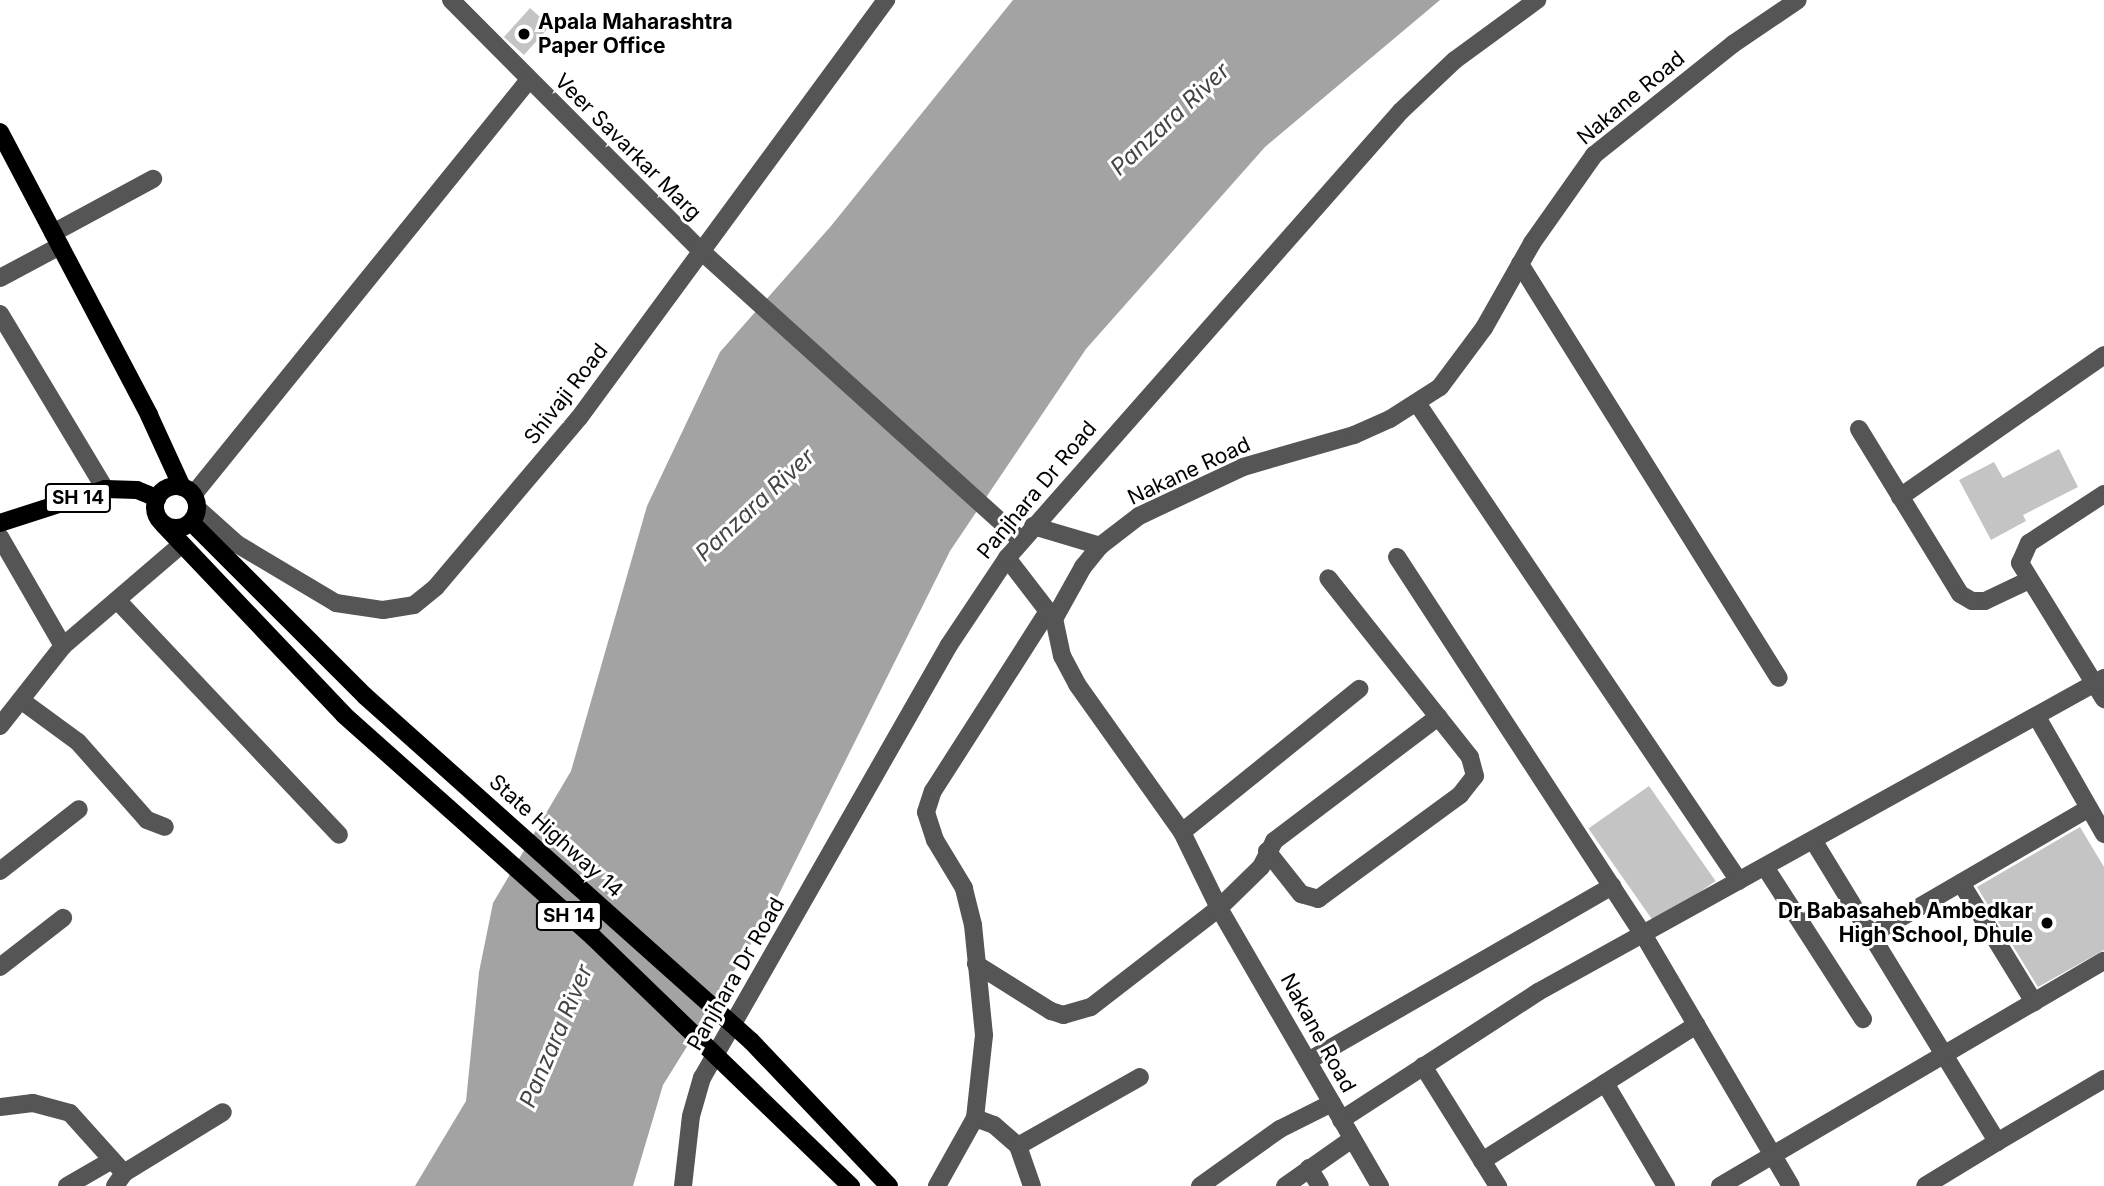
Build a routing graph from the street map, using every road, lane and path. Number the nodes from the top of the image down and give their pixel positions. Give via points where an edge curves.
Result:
1 (452, 0) edge
2 (886, 0) edge
3 (1537, 0) edge
4 (1798, 0) edge
5 (528, 81) junction
6 (0, 132) edge
7 (153, 179) dead end
8 (57, 239) junction
9 (700, 250) junction
10 (1520, 264) junction
11 (0, 278) edge
12 (0, 314) edge
13 (2104, 355) edge
14 (1417, 403) junction
15 (1859, 429) dead end
16 (105, 489) junction
17 (2104, 494) edge
18 (1900, 497) junction
19 (157, 498) junction
20 (191, 503) junction
21 (0, 523) edge
22 (163, 524) junction
23 (1033, 526) junction
24 (0, 537) edge
25 (1021, 540) junction
26 (181, 545) junction
27 (1100, 546) junction
28 (1397, 557) dead end
29 (1007, 558) junction
30 (1328, 578) dead end
31 (2027, 581) junction
32 (117, 600) junction
33 (1051, 615) junction
34 (63, 646) junction
35 (1779, 678) dead end
36 (2101, 687) edge
37 (1359, 689) dead end
38 (22, 701) junction
39 (1438, 717) junction
40 (2037, 717) junction
41 (0, 726) edge
42 (2089, 808) junction
43 (79, 809) dead end
44 (165, 827) dead end
45 (1182, 832) junction
46 (2104, 834) edge
47 (339, 835) dead end
48 (1814, 840) junction
49 (1267, 851) junction
50 (1765, 867) junction
51 (0, 871) edge
52 (1739, 881) junction
53 (1961, 883) junction
54 (1612, 886) junction
55 (1219, 908) junction
56 (63, 918) dead end
57 (1643, 934) junction
58 (1871, 935) junction
59 (2104, 961) edge
60 (976, 964) junction
61 (0, 967) edge
62 (2035, 1002) junction
63 (1863, 1019) dead end
64 (1696, 1025) junction
65 (1944, 1055) junction
66 (1308, 1061) junction
67 (1423, 1066) junction
68 (1140, 1077) dead end
69 (2104, 1079) edge
70 (1605, 1083) junction
71 (1332, 1103) junction
72 (0, 1107) edge
73 (223, 1112) dead end
74 (975, 1118) junction
75 (1341, 1120) junction
76 (1352, 1139) junction
77 (1997, 1142) junction
78 (1018, 1146) junction
79 (1773, 1155) junction
80 (112, 1160) junction
81 (1482, 1161) junction
82 (1309, 1168) junction
83 (120, 1180) edge
84 (67, 1186) edge
85 (683, 1186) edge
86 (851, 1186) edge
87 (888, 1186) edge
88 (937, 1186) edge
89 (1032, 1186) edge
90 (1200, 1186) edge
91 (1284, 1186) edge
92 (1320, 1186) edge
93 (1380, 1186) edge
94 (1498, 1186) edge
95 (1666, 1186) edge
96 (1720, 1186) edge
97 (1791, 1186) edge
98 (1925, 1186) edge

1 - 5 street, Veer Savarkar Marg
2 - 9 street, Shivaji Road
3 - 23 street, Panjhara Dr Road via 1455,60 1401,111
4 - 10 street, Nakane Road via 1733,44 1594,155
5 - 9 street, Veer Savarkar Marg
5 - 20 street
6 - 8 main road
7 - 8 street
8 - 11 street
8 - 20 main road
9 - 20 street, Shivaji Road via 579,418 436,587 414,605 383,610 336,603 279,573
9 - 25 street, Veer Savarkar Marg
10 - 14 street, Nakane Road via 1464,358 1440,387
10 - 35 street
12 - 16 street
13 - 18 street
14 - 27 street, Nakane Road via 1354,435 1243,467 1139,516
14 - 52 street
15 - 18 street
16 - 19 main road, SH 14 via 137,490
16 - 21 main road, SH 14
17 - 31 street via 2029,544 2020,563
18 - 31 street via 1960,594 1972,601 1985,601
19 - 20 main road via 167,488
19 - 22 main road via 156,513
20 - 22 main road via 177,529
20 - 87 main road, State Highway 14 / SH 14 via 365,695 751,1041
22 - 26 main road, SH 14
23 - 25 street, Panjhara Dr Road
23 - 27 street
24 - 34 street
25 - 29 street, Panjhara Dr Road
26 - 32 street
26 - 86 main road, SH 14 via 344,715 593,937
27 - 33 street, Nakane Road
28 - 54 street
29 - 33 street
29 - 85 street, Panjhara Dr Road via 949,645 702,1078 691,1116
30 - 39 street
31 - 36 street
32 - 34 street
32 - 47 street
33 - 45 street, Nakane Road via 1062,656 1099,722
33 - 60 street via 933,791 926,812 935,840 964,888
34 - 38 street
36 - 40 street
37 - 45 street
38 - 41 street
38 - 44 street via 78,743 146,820
39 - 49 street via 1274,841
39 - 49 street via 1475,768 1475,776 1460,796 1318,899 1301,894
40 - 42 street
40 - 48 street
42 - 46 street
42 - 53 street
43 - 51 street
45 - 55 street, Nakane Road
48 - 50 street
48 - 58 street
49 - 55 street via 1261,867
50 - 52 street
50 - 63 street
52 - 57 street
53 - 58 street
53 - 62 street
54 - 57 street
54 - 66 street
55 - 60 street via 1134,977 1077,1014 1051,1011
55 - 66 street, Nakane Road
56 - 61 street
57 - 64 street
57 - 67 street via 1538,992
58 - 65 street
59 - 62 street
60 - 74 street via 984,1035
62 - 65 street
64 - 70 street
64 - 79 street
65 - 77 street
65 - 79 street
66 - 71 street, Nakane Road
67 - 75 street
67 - 81 street
68 - 78 street
69 - 77 street
70 - 81 street
70 - 95 street
71 - 75 street, Nakane Road
71 - 90 street via 1279,1129
72 - 80 street via 33,1103 70,1113
73 - 83 street
74 - 78 street via 994,1125
74 - 88 street
75 - 76 street, Nakane Road
76 - 82 street
76 - 93 street, Nakane Road
77 - 98 street
78 - 89 street
79 - 96 street
79 - 97 street
80 - 83 street
80 - 84 street
81 - 94 street
82 - 91 street
82 - 92 street

